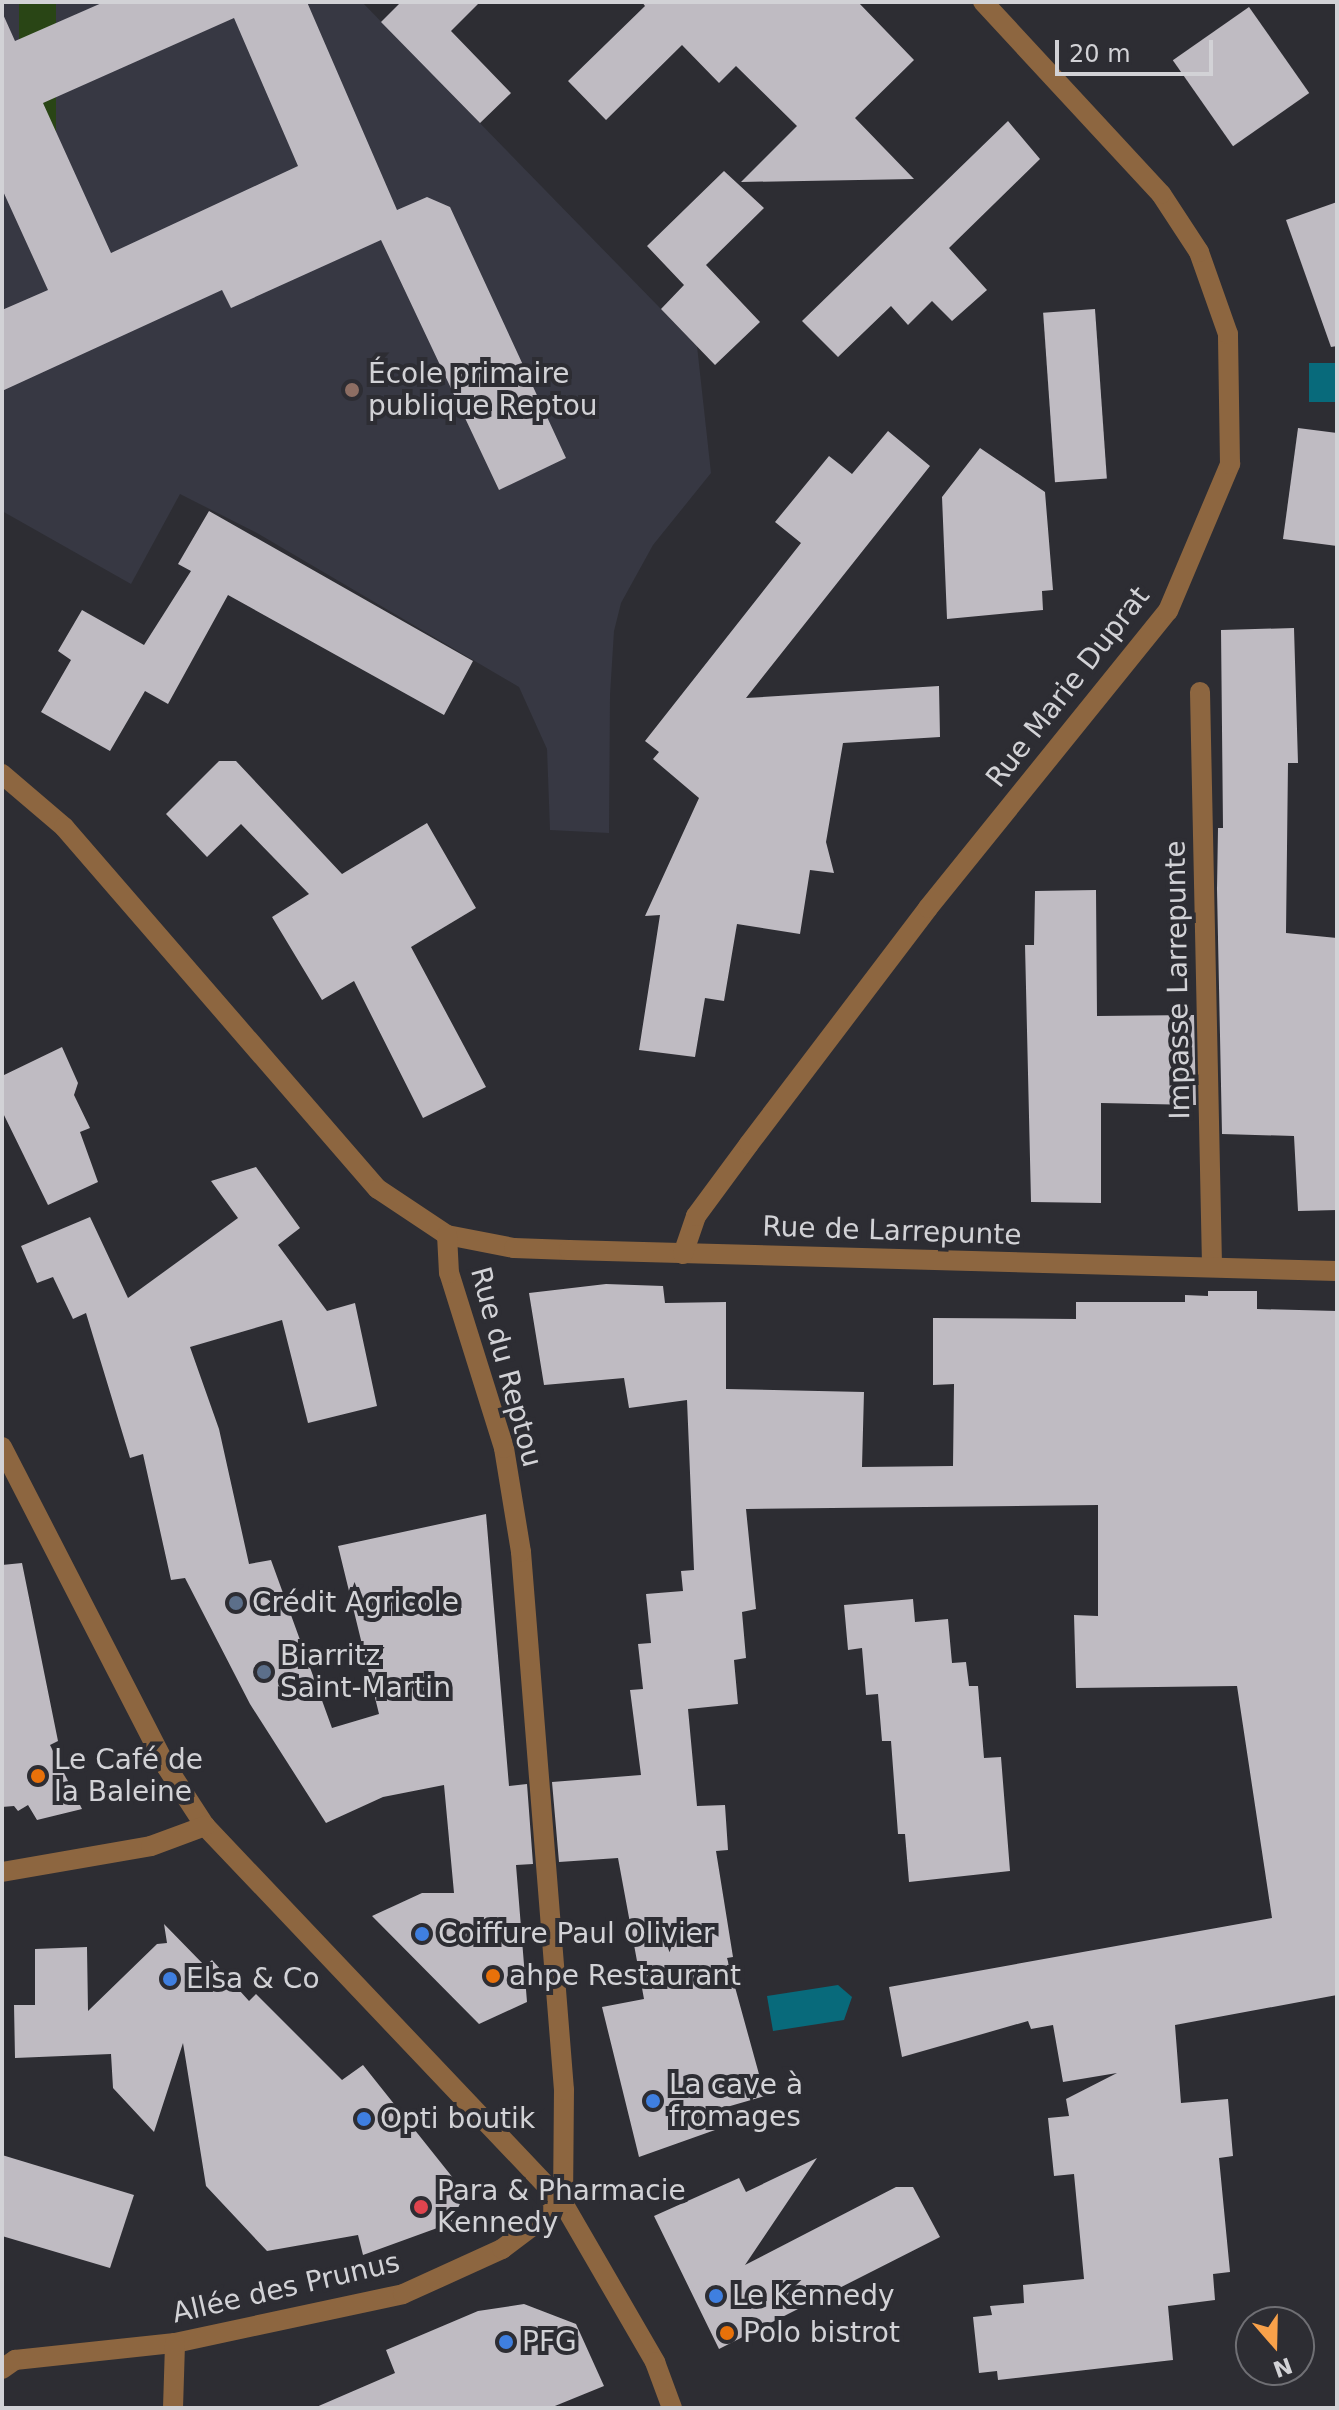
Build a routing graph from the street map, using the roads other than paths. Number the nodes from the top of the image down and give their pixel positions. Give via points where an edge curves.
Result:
1 (983, 2) edge
2 (1200, 692) dead end
3 (2, 774) edge
4 (447, 1235) junction
5 (683, 1254) junction
6 (1212, 1267) junction
7 (1337, 1271) edge
8 (2, 1447) edge
9 (205, 1826) junction
10 (2, 1872) edge
11 (563, 2203) junction
12 (175, 2343) junction
13 (6, 2358) edge
14 (173, 2408) edge
15 (672, 2408) edge

1 - 5 street, Rue Marie Duprat via 1161,194 1199,252 1228,334 1230,464 1168,611 928,908 768,1119 696,1216
2 - 6 street, Impasse Larrepunte
3 - 4 street, Rue du Reptou via 74,838 378,1189
4 - 5 street, Rue de Larrepunte via 514,1248
4 - 11 street, Rue du Reptou via 449,1273 504,1448 521,1552 564,2090
5 - 6 street, Rue de Larrepunte
6 - 7 street, Rue de Larrepunte
8 - 9 street via 166,1766
9 - 10 street via 151,1846
9 - 11 street
11 - 12 street, Allée des Prunus via 502,2249 403,2294
11 - 15 street via 655,2362
12 - 13 street, Allée des Prunus
12 - 14 street

